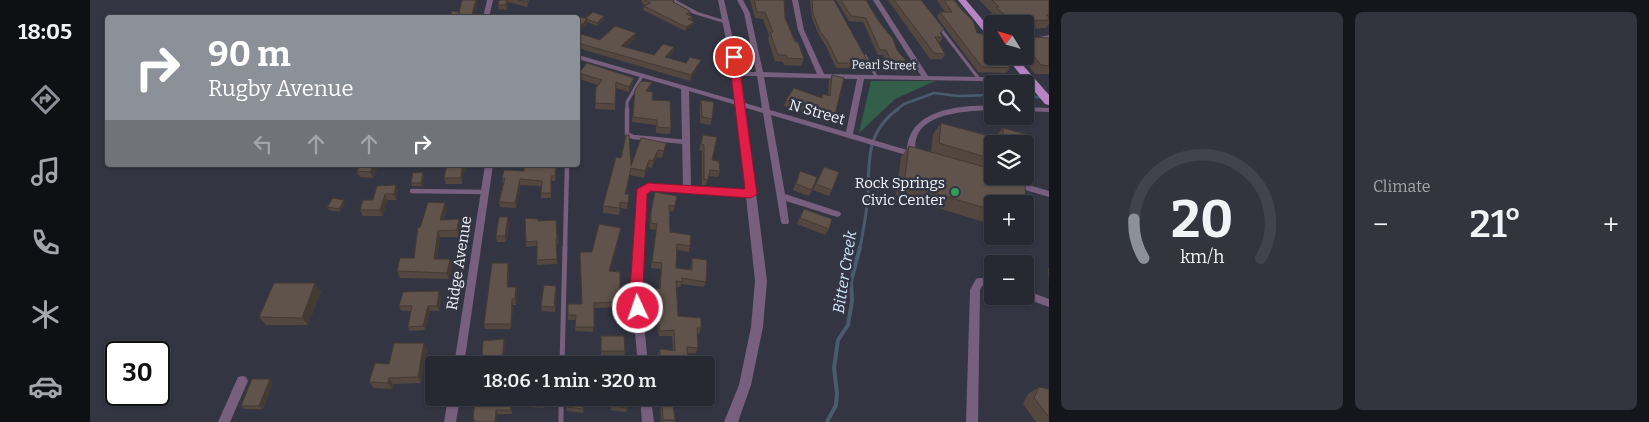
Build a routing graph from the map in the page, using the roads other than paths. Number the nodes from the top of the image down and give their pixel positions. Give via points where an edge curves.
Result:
1 (490, 0) edge
2 (672, 0) edge
3 (721, 0) edge
4 (740, 0) edge
5 (795, 0) edge
6 (876, 0) edge
7 (962, 0) edge
8 (487, 15) edge
9 (727, 22) junction
10 (937, 24) edge
11 (984, 26) edge
12 (1049, 37) edge
13 (1034, 40) edge
14 (862, 51) edge
15 (580, 58) edge
16 (1018, 65) edge
17 (737, 74) junction
18 (760, 74) junction
19 (821, 75) junction
20 (1026, 75) edge
21 (642, 76) junction
22 (861, 76) junction
23 (876, 76) junction
24 (926, 77) junction
25 (979, 78) junction
26 (984, 78) edge
27 (1034, 84) edge
28 (684, 89) junction
29 (1049, 102) edge
30 (740, 104) junction
31 (984, 108) edge
32 (1034, 110) edge
33 (1049, 110) edge
34 (765, 111) junction
35 (853, 137) junction
36 (686, 142) junction
37 (911, 154) junction
38 (929, 159) edge
39 (489, 167) edge
40 (567, 167) edge
41 (1019, 185) edge
42 (687, 189) junction
43 (412, 191) dead end
44 (485, 192) junction
45 (751, 194) junction
46 (1049, 194) edge
47 (780, 196) junction
48 (837, 214) dead end
49 (785, 222) dead end
50 (984, 282) edge
51 (1034, 297) edge
52 (1049, 302) edge
53 (460, 356) edge
54 (562, 356) edge
55 (642, 356) edge
56 (242, 381) dead end
57 (453, 406) edge
58 (561, 406) edge
59 (647, 406) edge
60 (224, 422) edge
61 (450, 422) edge
62 (561, 422) edge
63 (648, 422) edge
64 (731, 422) edge
65 (972, 422) edge

1 - 8 street
2 - 9 street via 702,15
3 - 9 street
4 - 18 street via 747,13
5 - 19 street via 801,30
6 - 24 street
7 - 11 main road
9 - 17 street
10 - 25 lane
12 - 13 street
14 - 23 lane
15 - 21 street, N Street
16 - 20 main road
17 - 18 street, Pearl Street
17 - 30 street
18 - 19 street, Pearl Street
18 - 34 street
19 - 22 street, Pearl Street
21 - 28 street, N Street
21 - 36 lane via 627,102 627,134
22 - 23 street, Pearl Street
22 - 35 street
23 - 24 street, Pearl Street
24 - 25 street, Pearl Street
25 - 26 street, Pearl Street
27 - 29 main road
28 - 30 street, N Street
28 - 36 street
30 - 34 street, N Street
30 - 45 street
31 - 37 street via 940,114 920,125 912,136
32 - 33 street
34 - 35 street, N Street
34 - 47 street
35 - 37 street, N Street
36 - 42 street
37 - 38 street, N Street
39 - 44 street, Ridge Avenue
40 - 54 lane
41 - 46 street
42 - 45 street
42 - 55 street via 648,187 641,192 636,290
43 - 44 lane
44 - 53 street, Ridge Avenue
45 - 64 street via 761,281 758,327 745,385
47 - 48 street
47 - 49 street
50 - 65 street via 979,282 975,290
51 - 52 street
56 - 60 street
57 - 61 street
58 - 62 lane
59 - 63 street

